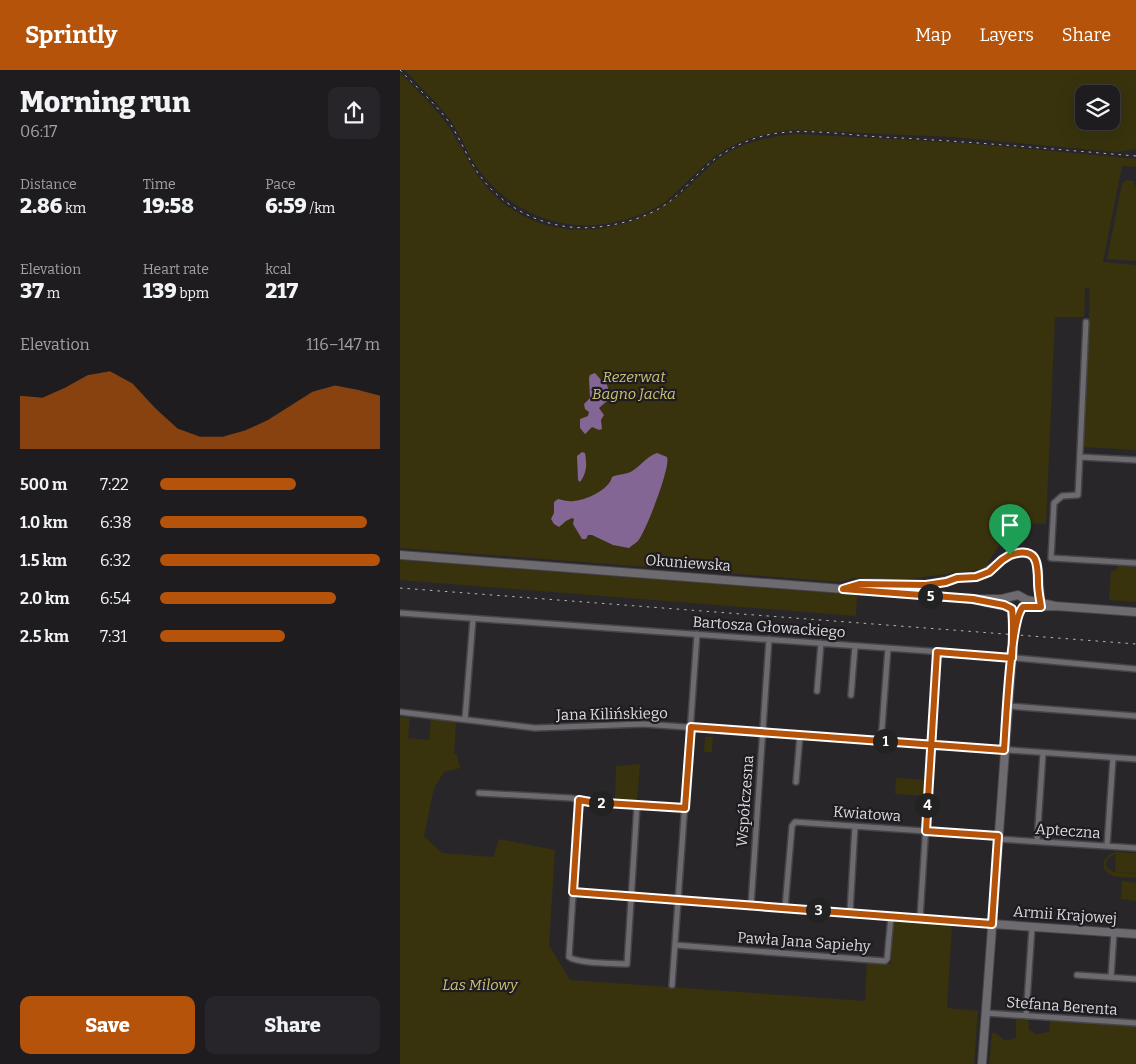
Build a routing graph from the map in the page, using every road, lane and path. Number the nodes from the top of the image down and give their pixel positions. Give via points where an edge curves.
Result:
1 (1086, 322) dead end
2 (1081, 457) junction
3 (1136, 460) edge
4 (400, 555) edge
5 (1136, 563) edge
6 (843, 589) junction
7 (1010, 598) junction
8 (973, 599) junction
9 (1040, 604) junction
10 (1017, 606) junction
11 (1136, 612) edge
12 (400, 613) edge
13 (473, 619) junction
14 (697, 634) junction
15 (769, 639) junction
16 (821, 643) junction
17 (854, 646) junction
18 (888, 648) junction
19 (937, 652) junction
20 (1012, 658) junction
21 (1136, 669) edge
22 (817, 690) dead end
23 (851, 695) dead end
24 (1008, 706) junction
25 (400, 712) edge
26 (1136, 716) edge
27 (465, 719) junction
28 (691, 727) junction
29 (763, 732) junction
30 (800, 735) junction
31 (881, 741) junction
32 (931, 744) junction
33 (1004, 750) junction
34 (1043, 752) junction
35 (1114, 758) junction
36 (1136, 759) edge
37 (796, 782) dead end
38 (479, 793) dead end
39 (579, 800) junction
40 (637, 804) junction
41 (685, 808) junction
42 (855, 826) junction
43 (926, 831) junction
44 (998, 837) junction
45 (1037, 841) junction
46 (1107, 846) junction
47 (1136, 848) edge
48 (573, 892) junction
49 (631, 896) junction
50 (678, 900) junction
51 (751, 905) junction
52 (785, 908) junction
53 (850, 912) junction
54 (890, 916) junction
55 (920, 918) junction
56 (992, 924) junction
57 (1032, 927) junction
58 (1114, 932) junction
59 (1136, 934) edge
60 (675, 944) junction
61 (1078, 975) dead end
62 (1111, 977) junction
63 (1136, 979) edge
64 (672, 985) dead end
65 (986, 1013) junction
66 (1026, 1016) junction
67 (1136, 1023) edge
68 (982, 1064) edge

1 - 2 street
2 - 3 street
2 - 5 street via 1078,495 1062,496 1054,504 1051,558
4 - 6 main road, Okuniewska
6 - 8 main road, Okuniewska
6 - 9 main road via 860,584 926,585 976,577 991,570 1007,556 1022,553 1032,555 1038,564
7 - 8 main road, Okuniewska
7 - 10 main road via 1008,601
7 - 10 main road, Okuniewska via 1016,594
8 - 10 main road, Okuniewska
9 - 10 main road, Okuniewska
9 - 11 main road, Okuniewska
10 - 20 main road
12 - 13 street, Bartosza Głowackiego
13 - 14 street, Bartosza Głowackiego
13 - 27 street
14 - 15 street, Bartosza Głowackiego
14 - 28 street
15 - 16 street, Bartosza Głowackiego
15 - 29 street, Współczesna
16 - 17 street, Bartosza Głowackiego
16 - 22 street
17 - 18 street, Bartosza Głowackiego
17 - 23 street
18 - 19 street, Bartosza Głowackiego
18 - 31 street
19 - 20 street, Bartosza Głowackiego
19 - 32 street
20 - 21 street, Bartosza Głowackiego
20 - 24 main road
24 - 26 street
24 - 33 main road
25 - 27 street, Jana Kilińskiego
27 - 28 street, Jana Kilińskiego via 535,728 642,724
28 - 29 street, Jana Kilińskiego
28 - 41 street
29 - 30 street, Jana Kilińskiego
29 - 51 street, Współczesna
30 - 31 street, Jana Kilińskiego
30 - 37 street
31 - 32 street, Jana Kilińskiego
32 - 33 street, Jana Kilińskiego
32 - 43 street
33 - 34 street, Jana Kilińskiego
33 - 44 main road
34 - 35 street, Jana Kilińskiego
34 - 45 street
35 - 36 street, Jana Kilińskiego
35 - 46 street
38 - 39 street
39 - 40 street
39 - 48 street
40 - 41 street
40 - 49 street
41 - 50 street
42 - 43 street, Kwiatowa
42 - 52 street, Kwiatowa via 794,823
42 - 53 street
43 - 44 street, Kwiatowa
43 - 55 street
44 - 45 street, Apteczna
44 - 56 main road
45 - 46 street, Apteczna
46 - 47 street, Apteczna
48 - 49 street, Armii Krajowej
48 - 49 street via 570,958 627,964
49 - 50 street, Armii Krajowej
50 - 51 street, Armii Krajowej
50 - 60 street
51 - 52 street, Armii Krajowej
52 - 53 street, Armii Krajowej
53 - 54 street, Armii Krajowej
54 - 55 street, Armii Krajowej
54 - 60 street, Pawła Jana Sapiehy via 885,960
55 - 56 street, Armii Krajowej
56 - 57 main road, Armii Krajowej
56 - 65 main road
57 - 58 main road, Armii Krajowej
57 - 66 street
58 - 59 main road, Armii Krajowej
58 - 62 street
60 - 64 street
61 - 62 street
62 - 63 street
65 - 66 street, Stefana Berenta
65 - 68 main road
66 - 67 street, Stefana Berenta

